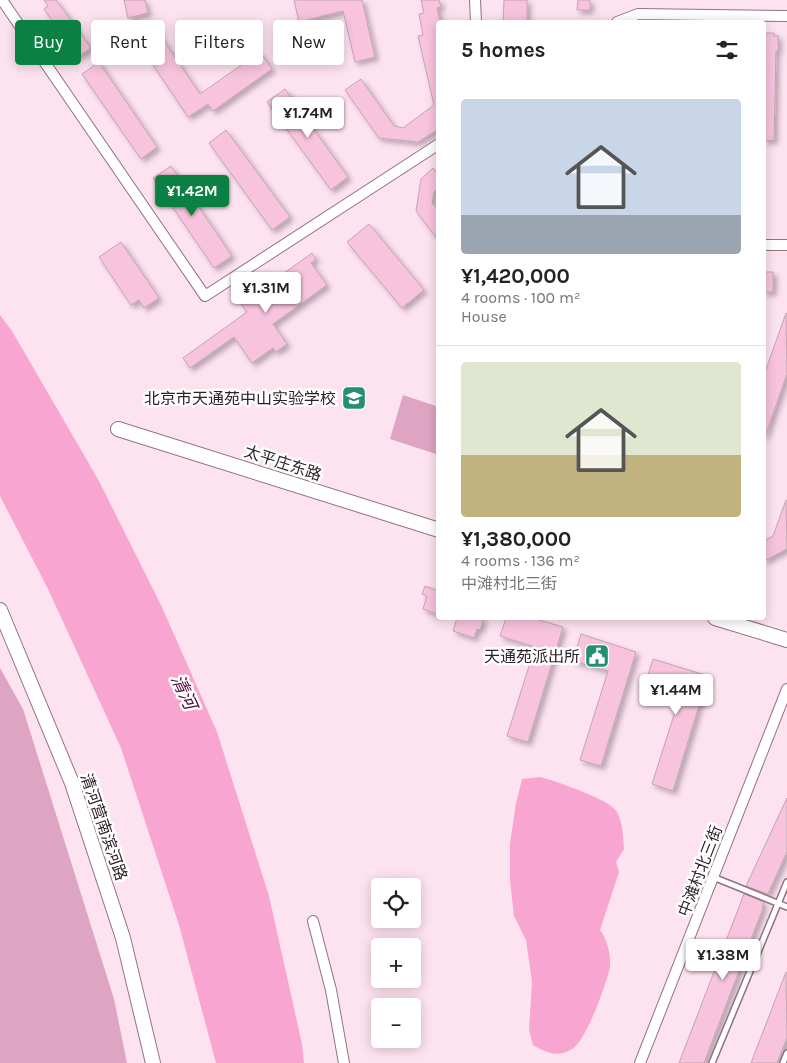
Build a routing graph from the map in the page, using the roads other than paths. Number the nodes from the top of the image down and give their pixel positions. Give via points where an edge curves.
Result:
1 (2, 0) edge
2 (475, 0) edge
3 (787, 16) edge
4 (476, 20) edge
5 (623, 20) edge
6 (436, 146) edge
7 (766, 245) edge
8 (787, 245) edge
9 (118, 429) dead end
10 (436, 529) edge
11 (0, 610) edge
12 (722, 620) edge
13 (787, 640) edge
14 (787, 689) edge
15 (713, 877) junction
16 (787, 882) edge
17 (777, 903) junction
18 (787, 907) edge
19 (313, 921) dead end
20 (787, 1053) edge
21 (153, 1063) edge
22 (344, 1063) edge
23 (640, 1063) edge
24 (712, 1063) edge
25 (783, 1063) edge

1 - 6 street via 205,296
2 - 4 street
3 - 5 street via 638,14
7 - 8 street
9 - 10 street, 太平庄东路
11 - 21 street, 清河营南滨河路 via 72,783 123,938
12 - 13 street
14 - 15 street, 中滩村北三街
15 - 17 lane
15 - 23 street, 中滩村北三街
16 - 17 lane
17 - 18 lane
17 - 24 lane
19 - 22 street via 331,990
20 - 25 lane

